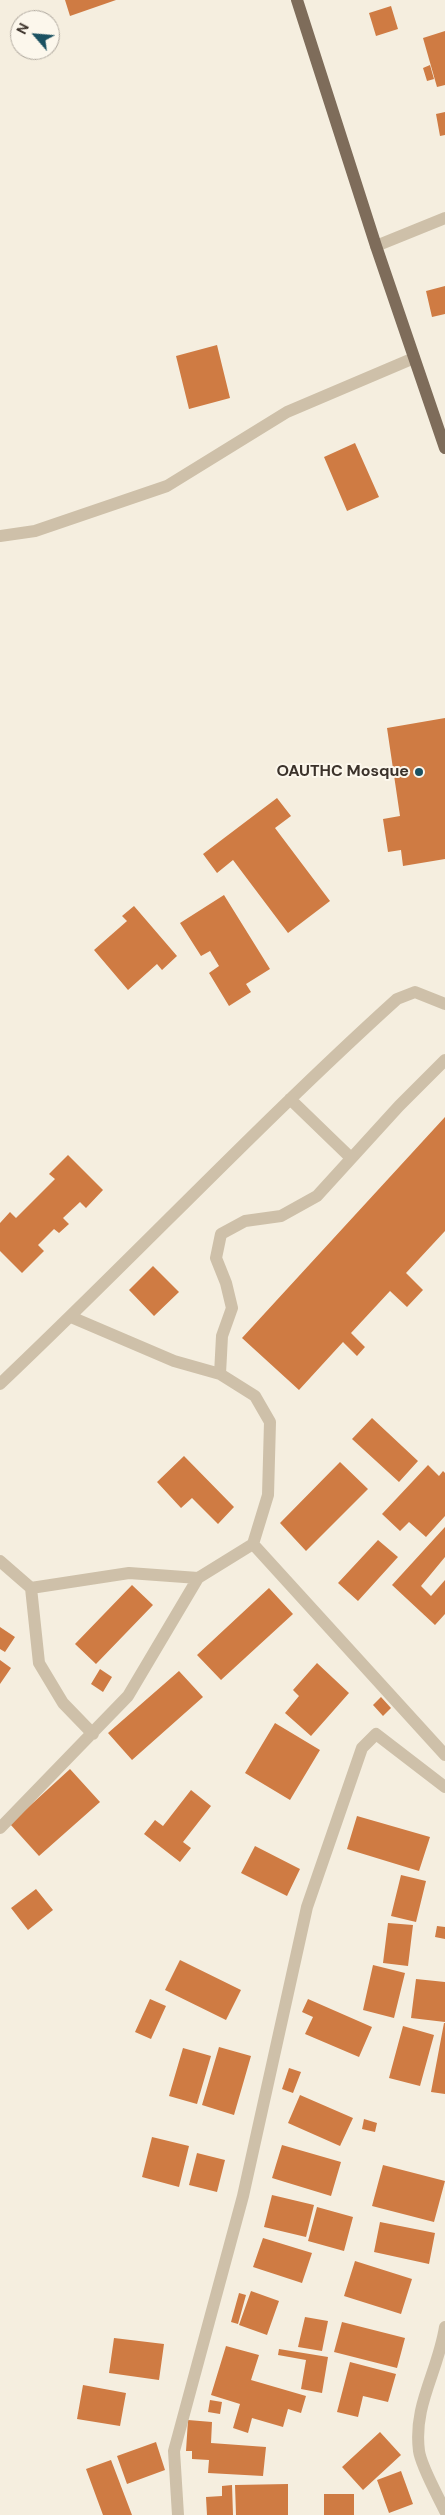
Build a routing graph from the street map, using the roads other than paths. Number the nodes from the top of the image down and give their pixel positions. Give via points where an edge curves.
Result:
1 (297, 0) edge
2 (445, 218) edge
3 (376, 246) junction
4 (414, 358) junction
5 (445, 448) edge
6 (0, 536) edge
7 (445, 1004) edge
8 (445, 1060) edge
9 (290, 1099) junction
10 (351, 1158) junction
11 (71, 1317) junction
12 (220, 1374) junction
13 (0, 1384) edge
14 (253, 1544) junction
15 (0, 1561) edge
16 (198, 1578) junction
17 (31, 1588) junction
18 (93, 1734) junction
19 (445, 1756) edge
20 (445, 1787) edge
21 (0, 1828) edge
22 (445, 2327) edge
23 (445, 2511) edge
24 (178, 2515) edge

1 - 3 main road
2 - 3 street
3 - 4 main road
4 - 5 main road
4 - 6 street via 287,412 167,486 35,531
7 - 9 street via 415,992 397,999
8 - 10 street
9 - 10 street
9 - 11 street
10 - 12 street via 316,1196 281,1216 245,1222 222,1234 216,1258 232,1308 222,1336
11 - 12 street via 174,1361
11 - 13 street
12 - 14 street via 255,1396 270,1422 268,1495
14 - 16 street
14 - 19 street
15 - 17 street
16 - 17 street via 129,1573
16 - 18 street via 128,1696
17 - 18 street via 40,1664 63,1703
18 - 21 street
20 - 24 street via 376,1734 362,1748 307,1907 243,2196 174,2451
22 - 23 street via 442,2349 418,2414 419,2453

